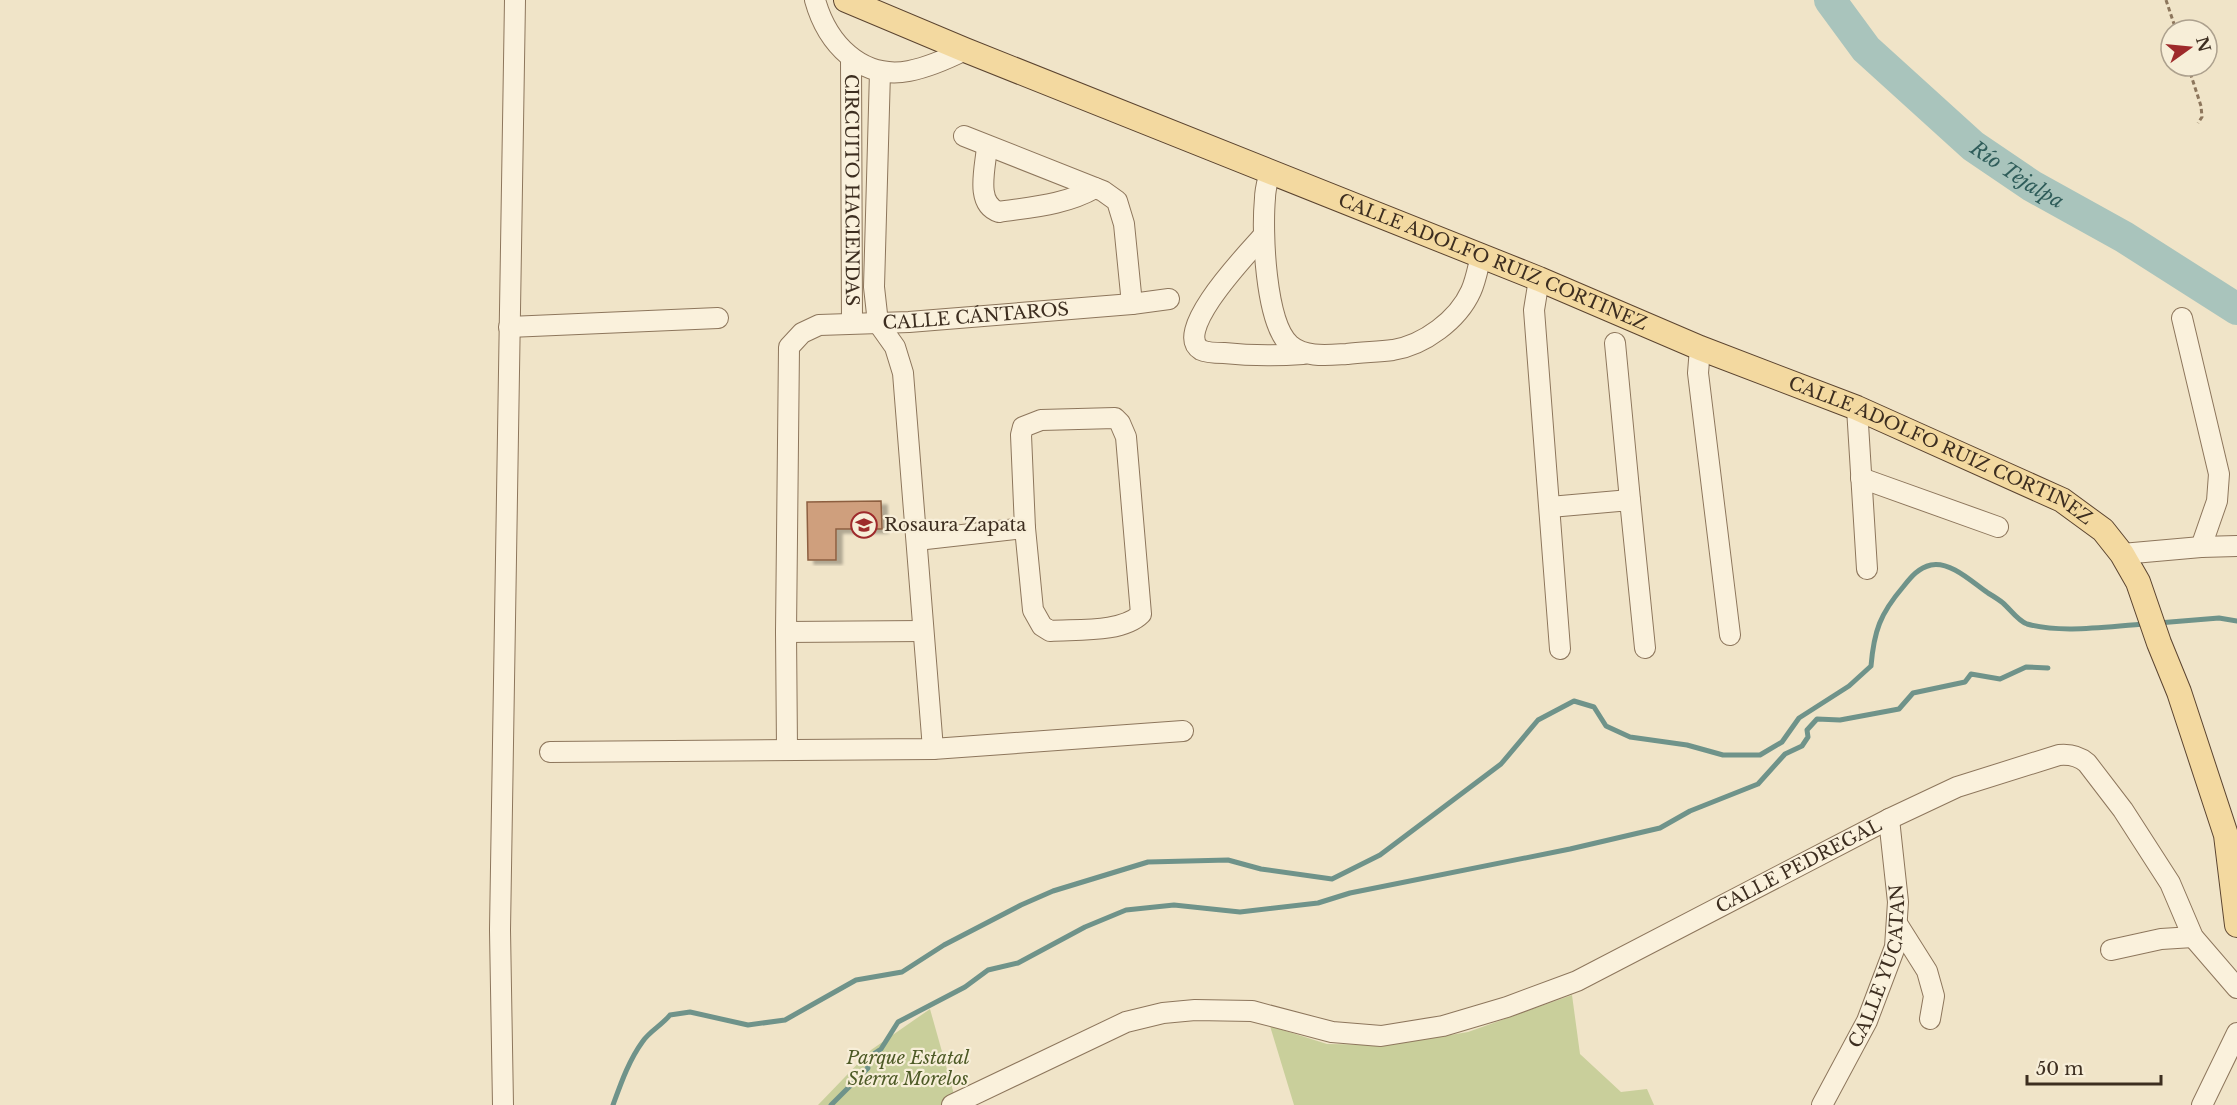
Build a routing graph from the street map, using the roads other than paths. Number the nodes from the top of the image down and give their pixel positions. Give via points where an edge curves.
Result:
1 (514, 0) edge
2 (815, 0) edge
3 (858, 3) edge
4 (965, 50) junction
5 (851, 58) junction
6 (880, 72) junction
7 (963, 136) dead end
8 (987, 146) junction
9 (1270, 171) junction
10 (1095, 188) junction
11 (1263, 236) junction
12 (1482, 256) junction
13 (1539, 279) junction
14 (1169, 299) dead end
15 (1132, 304) junction
16 (718, 318) dead end
17 (2182, 318) dead end
18 (852, 323) junction
19 (878, 323) junction
20 (509, 327) junction
21 (1615, 344) dead end
22 (1700, 348) junction
23 (1303, 354) junction
24 (1857, 408) junction
25 (1861, 478) junction
26 (1630, 500) junction
27 (1550, 507) junction
28 (1998, 527) dead end
29 (1025, 528) junction
30 (917, 540) junction
31 (2237, 546) edge
32 (2201, 547) junction
33 (2122, 554) junction
34 (1867, 569) dead end
35 (786, 632) junction
36 (923, 632) junction
37 (1730, 635) dead end
38 (1645, 648) dead end
39 (1560, 649) dead end
40 (1183, 731) dead end
41 (787, 749) junction
42 (933, 749) junction
43 (550, 752) dead end
44 (1888, 819) junction
45 (2237, 925) edge
46 (1898, 926) junction
47 (2193, 937) junction
48 (2111, 950) dead end
49 (2237, 988) edge
50 (1930, 1019) dead end
51 (2237, 1033) edge
52 (988, 1097) edge
53 (503, 1105) edge
54 (952, 1105) edge
55 (1822, 1105) edge
56 (2202, 1105) edge

1 - 20 street
2 - 5 street via 830,34
3 - 4 main road, CALLE ADOLFO RUIZ CORTINEZ
4 - 6 street via 907,72
4 - 9 main road, CALLE ADOLFO RUIZ CORTINEZ
5 - 6 street
5 - 18 street, CIRCUITO HACIENDAS
6 - 19 street, CIRCUITO HACIENDAS via 874,258
7 - 8 street
8 - 10 street
8 - 10 street via 983,195 992,210 1047,205 1079,197
9 - 11 street
9 - 12 main road, CALLE ADOLFO RUIZ CORTINEZ
10 - 15 street via 1117,201 1124,225
11 - 23 street via 1278,326 1288,344
11 - 23 street via 1209,301 1194,330 1196,344 1210,352 1263,357
12 - 13 main road, CALLE ADOLFO RUIZ CORTINEZ
12 - 23 street via 1471,292 1442,328 1424,339 1395,350
13 - 22 main road, CALLE ADOLFO RUIZ CORTINEZ
13 - 27 street via 1534,310
14 - 15 street, CALLE CÁNTAROS
15 - 19 street, CALLE CÁNTAROS
16 - 20 street
17 - 32 street via 2219,474 2217,501
18 - 19 street, CALLE CÁNTAROS
18 - 35 street, CALLE CÁNTAROS via 819,325 802,333 789,347
19 - 30 street, CIRCUITO HACIENDAS via 895,347 903,373
20 - 53 street via 500,930
21 - 26 street
22 - 24 main road, CALLE ADOLFO RUIZ CORTINEZ
22 - 37 street via 1698,373
24 - 25 street
24 - 33 main road, CALLE ADOLFO RUIZ CORTINEZ via 2062,500 2103,530
25 - 28 street
25 - 34 street
26 - 27 street
26 - 38 street
27 - 39 street
29 - 29 street via 1033,610 1042,626 1050,631 1116,626 1134,621 1141,614 1126,437 1114,418 1041,420 1023,427
29 - 30 street
30 - 36 street, CIRCUITO HACIENDAS
31 - 32 street
32 - 33 street
33 - 45 main road, CALLE ADOLFO RUIZ CORTINEZ via 2138,582 2179,692 2226,835
35 - 36 street
35 - 41 street
36 - 42 street, CIRCUITO HACIENDAS
40 - 42 street
41 - 42 street
41 - 43 street
44 - 46 street, CALLE YUCATAN
44 - 47 street, CALLE PEDREGAL via 1957,787 2004,771 2059,755 2082,759 2123,810 2164,874
44 - 52 street, CALLE PEDREGAL via 1577,981 1507,1007 1443,1026 1381,1036 1332,1032 1252,1011 1163,1013 1126,1022
46 - 50 street via 1927,971 1934,996
46 - 55 street, CALLE YUCATAN via 1895,948 1867,1021
47 - 48 street via 2161,939
47 - 49 street, CALLE PEDREGAL
51 - 56 street
52 - 54 street, CALLE PEDREGAL

